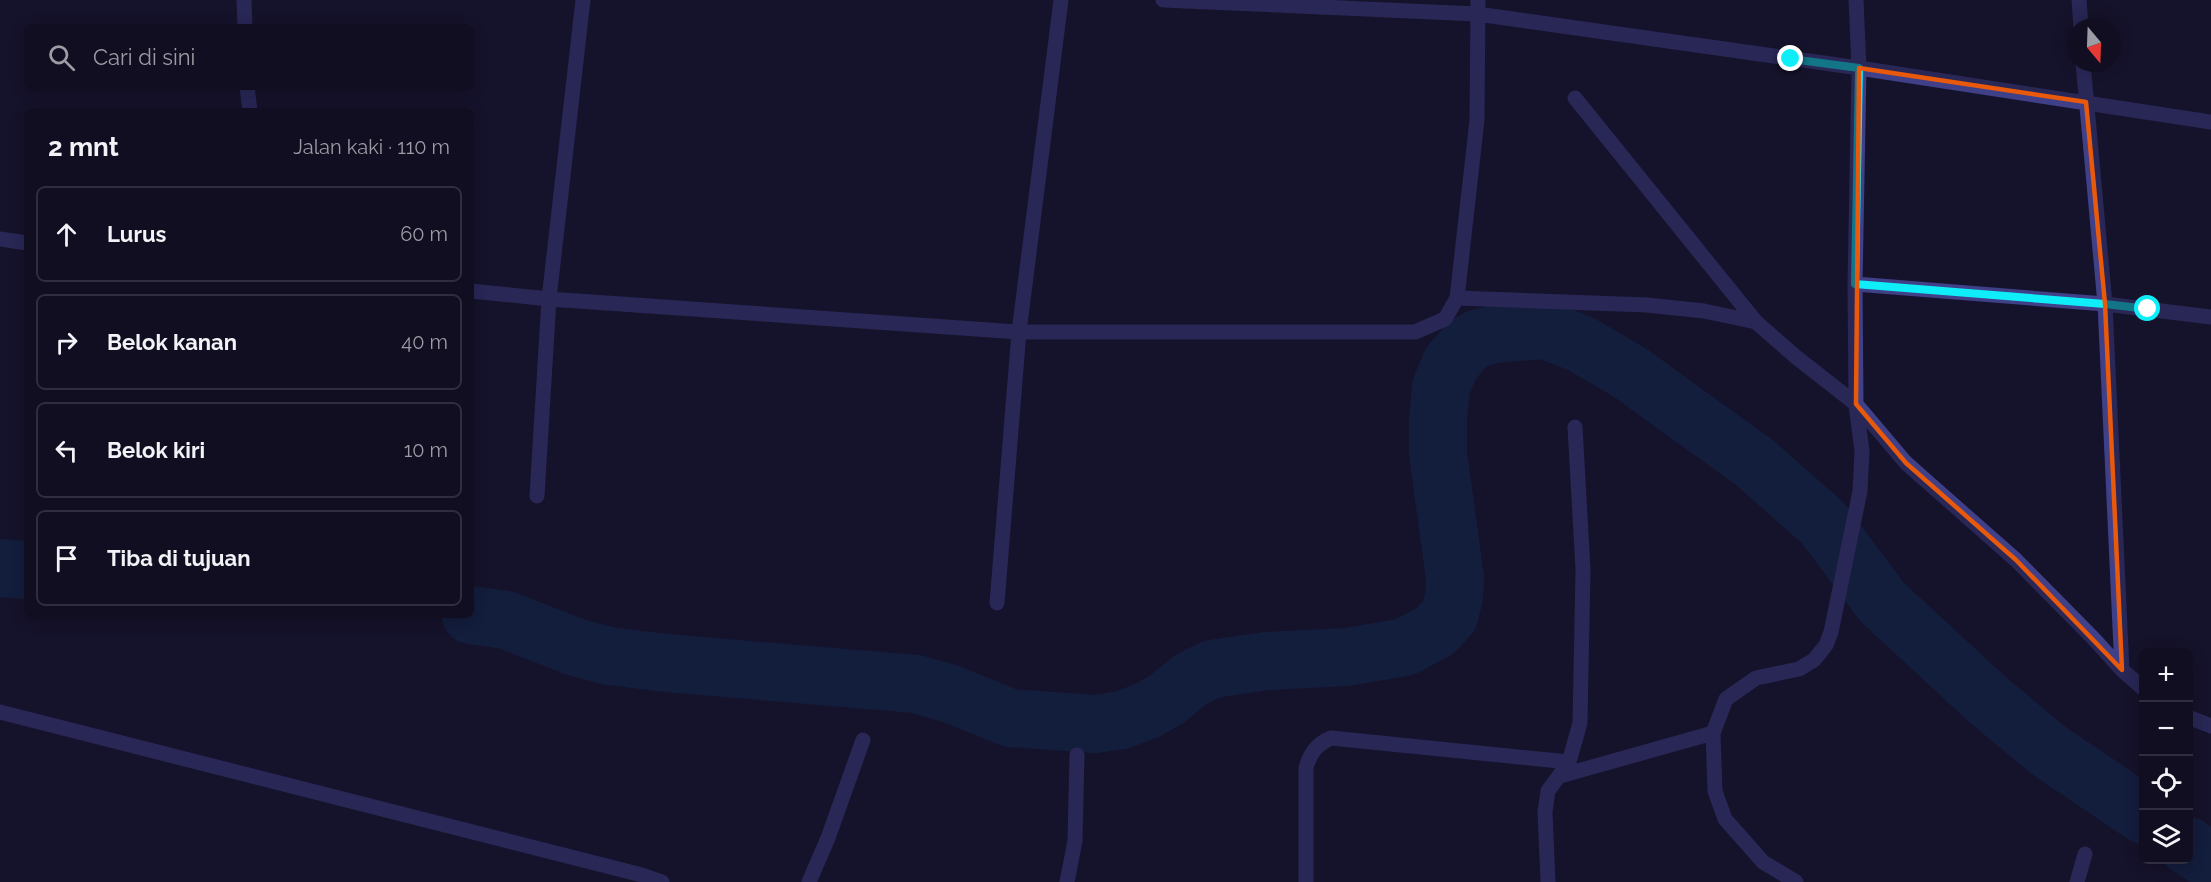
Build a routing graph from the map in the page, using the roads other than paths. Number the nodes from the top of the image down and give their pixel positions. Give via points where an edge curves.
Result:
1 (244, 0) edge
2 (583, 0) edge
3 (1061, 0) edge
4 (1163, 0) edge
5 (1856, 0) edge
6 (2079, 0) edge
7 (1477, 7) edge
8 (2080, 18) edge
9 (245, 24) edge
10 (1859, 68) junction
11 (2084, 72) edge
12 (247, 90) edge
13 (1575, 98) dead end
14 (2086, 102) junction
15 (250, 108) edge
16 (2211, 122) edge
17 (0, 238) edge
18 (24, 242) edge
19 (1855, 284) junction
20 (474, 291) edge
21 (1457, 298) junction
22 (549, 299) junction
23 (2105, 304) junction
24 (2211, 317) edge
25 (1756, 322) junction
26 (1019, 332) junction
27 (1856, 404) junction
28 (1575, 427) dead end
29 (537, 496) dead end
30 (997, 603) dead end
31 (2122, 670) junction
32 (2139, 685) edge
33 (0, 712) edge
34 (2193, 719) edge
35 (2211, 726) edge
36 (1713, 732) junction
37 (863, 740) dead end
38 (1077, 755) dead end
39 (1569, 762) junction
40 (1560, 776) junction
41 (2085, 855) dead end
42 (662, 882) edge
43 (809, 882) edge
44 (1067, 882) edge
45 (1306, 882) edge
46 (1548, 882) edge
47 (1796, 882) edge
48 (2077, 882) edge

1 - 9 street
2 - 22 street
3 - 26 street
4 - 7 street
5 - 10 street
6 - 8 street
7 - 10 street
7 - 21 street via 1477,120
10 - 14 street
10 - 19 street
11 - 14 street
12 - 15 street
13 - 25 street
14 - 16 street
14 - 23 street
17 - 18 street
19 - 23 street
19 - 27 street
20 - 22 street
21 - 25 street via 1647,305
21 - 26 street via 1445,319 1415,333
22 - 26 street
22 - 29 street
23 - 24 street
23 - 31 street
25 - 27 street
26 - 30 street
27 - 31 street via 1906,463 2016,560
27 - 36 street via 1862,451 1860,491 1826,645 1814,660 1798,669 1756,678 1726,699
28 - 39 street via 1583,569 1582,668 1580,723
31 - 32 street
33 - 42 street
34 - 35 street
36 - 40 street
36 - 47 street via 1715,791 1725,819 1763,862
37 - 43 street
38 - 44 street via 1075,841
39 - 40 street
39 - 45 street via 1331,738 1309,756 1306,768
40 - 46 street via 1548,791 1545,812
41 - 48 street

